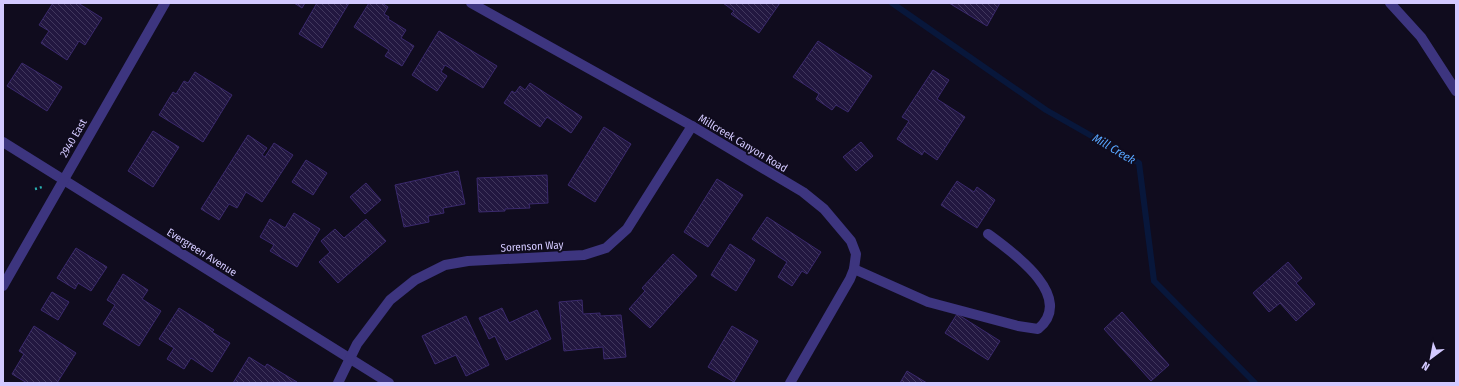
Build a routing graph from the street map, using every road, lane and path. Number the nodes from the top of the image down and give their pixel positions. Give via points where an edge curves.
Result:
1 (165, 3) edge
2 (471, 3) edge
3 (1390, 3) edge
4 (1456, 91) edge
5 (692, 126) junction
6 (3, 142) edge
7 (64, 180) junction
8 (988, 234) dead end
9 (854, 269) junction
10 (3, 286) edge
11 (351, 360) junction
12 (338, 383) edge
13 (388, 383) edge
14 (790, 383) edge

1 - 7 street, 2940 East
2 - 5 street, Millcreek Canyon Road
3 - 4 street via 1421,37
5 - 9 street, Millcreek Canyon Road via 803,192 824,208 851,241 856,254
5 - 11 street, Sorenson Way via 627,229 606,248 584,255 468,260 445,265 415,280 390,300 357,344
6 - 7 street, Evergreen Avenue
7 - 10 street, 2940 East
7 - 11 street, Evergreen Avenue
8 - 9 street via 1029,268 1045,288 1049,297 1049,312 1038,329 928,302
9 - 14 street, Millcreek Canyon Road
11 - 12 street, Sorenson Way
11 - 13 street, Evergreen Avenue

